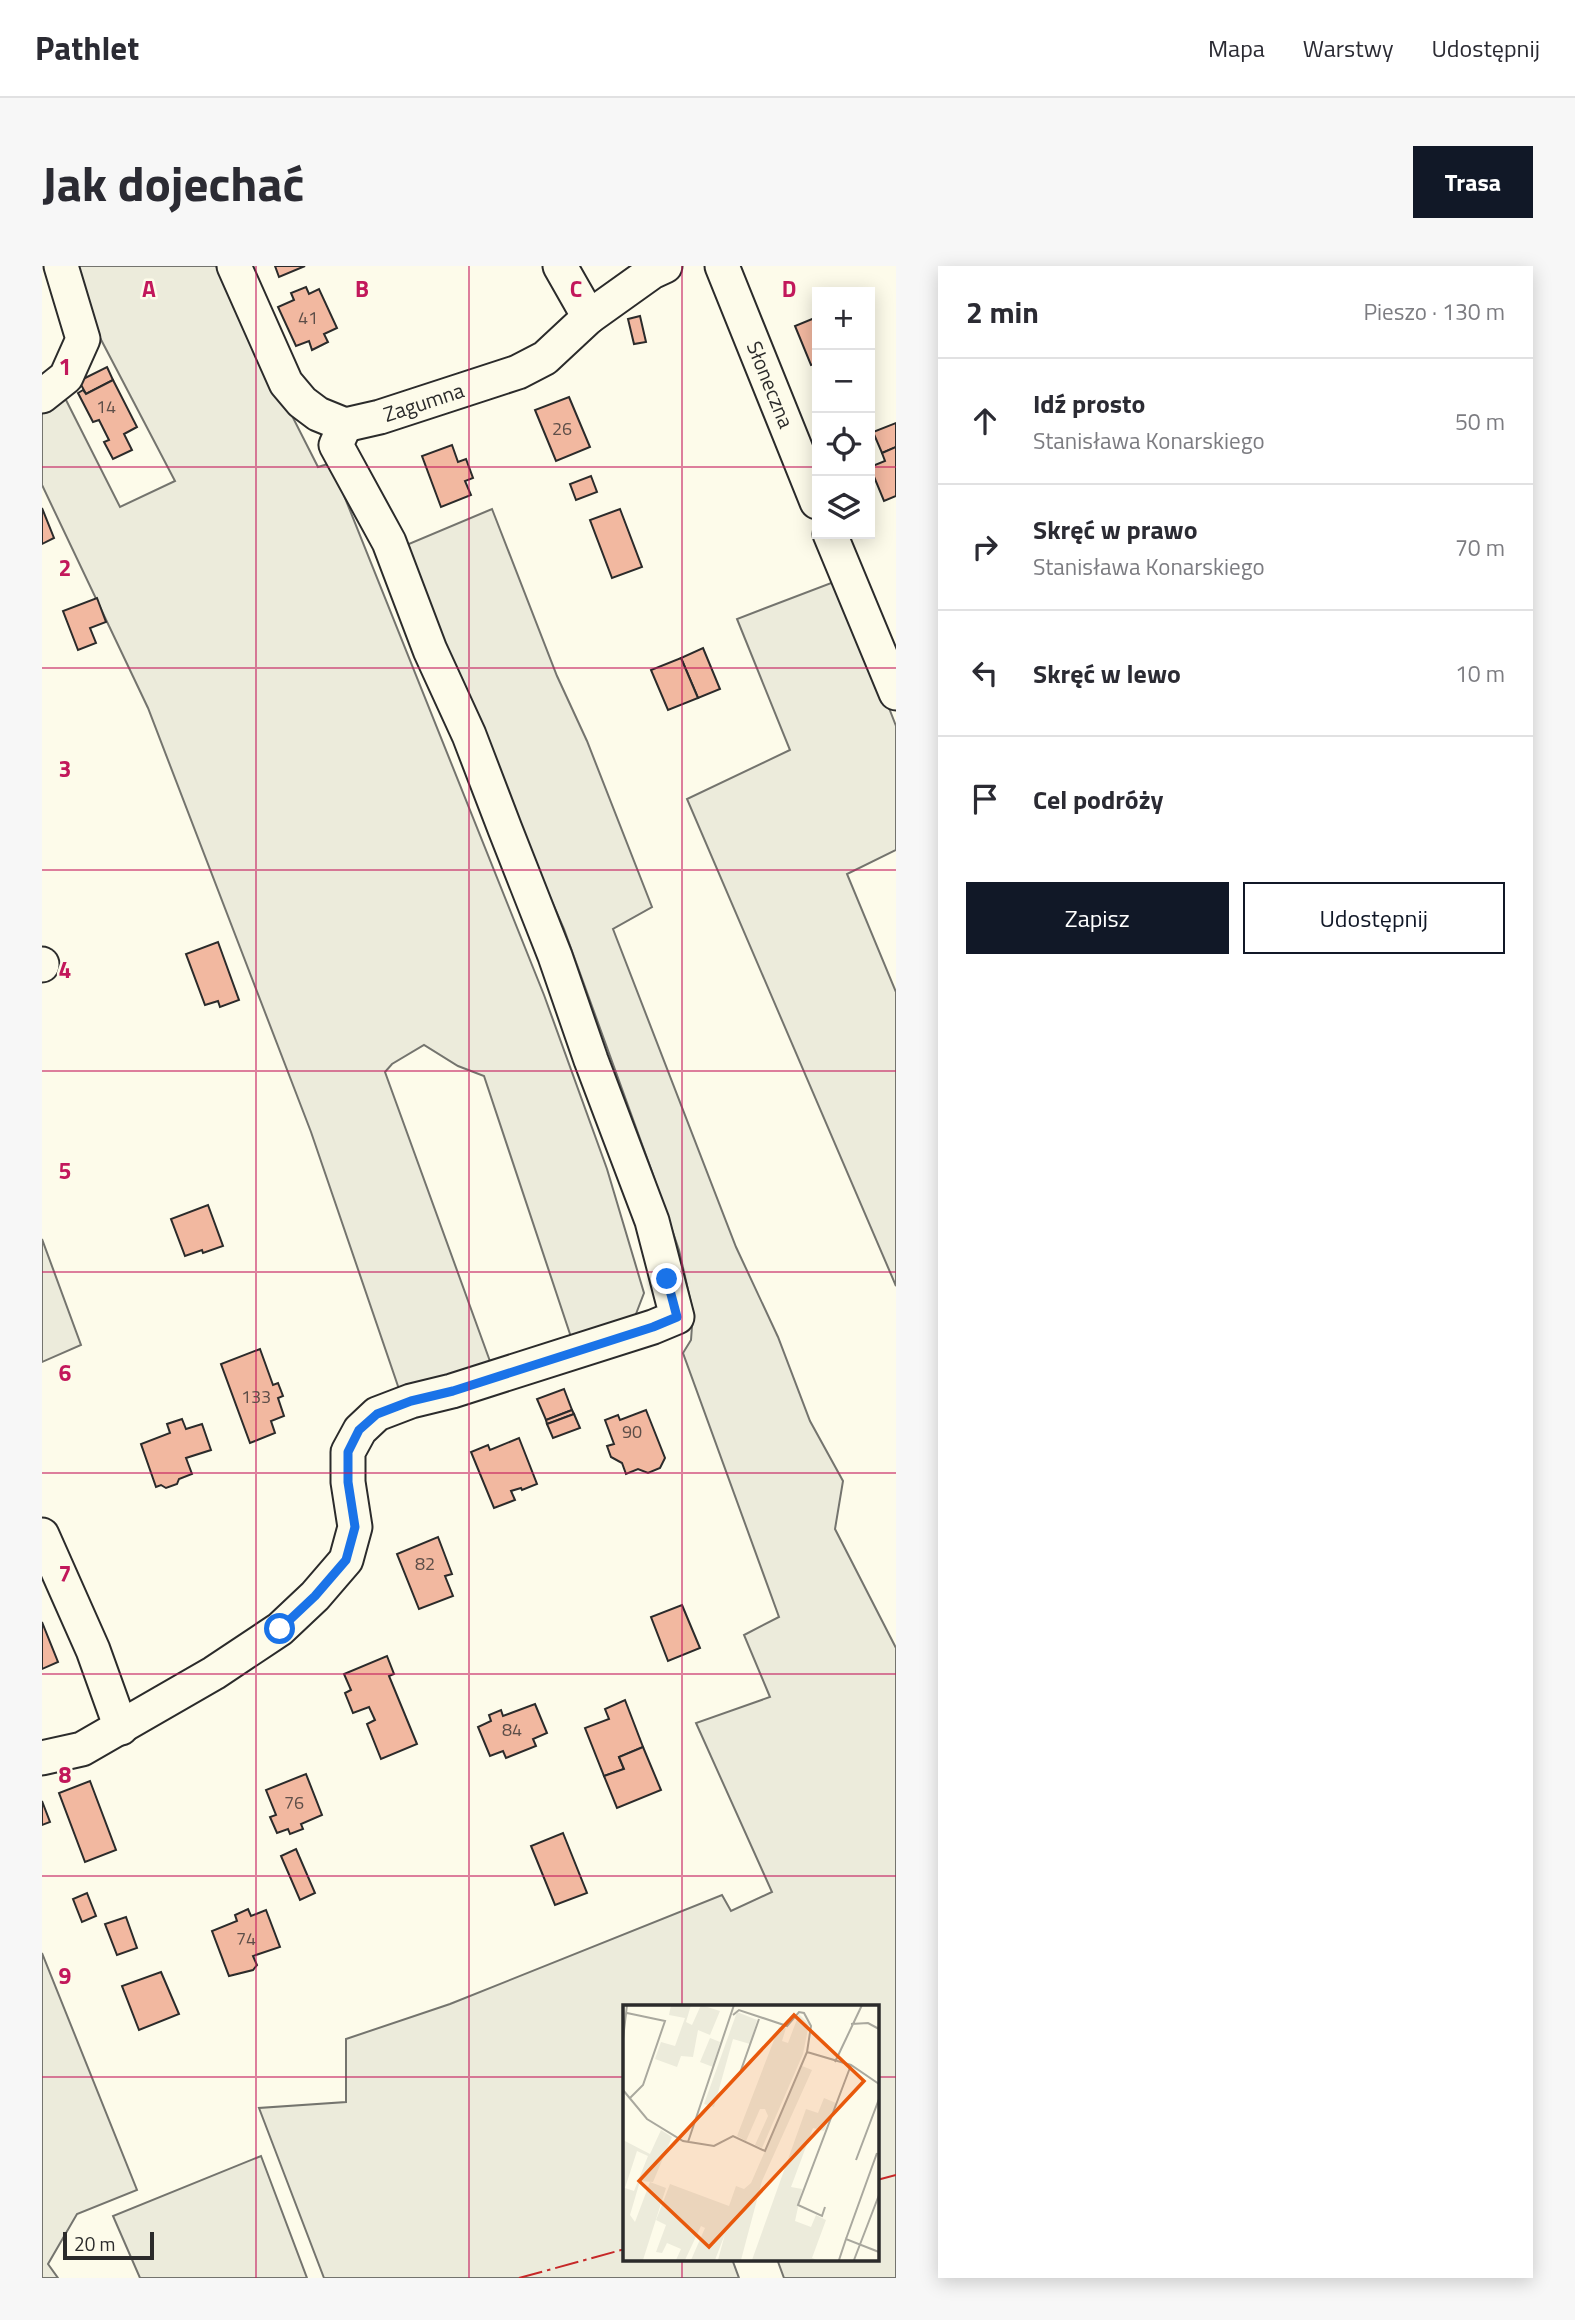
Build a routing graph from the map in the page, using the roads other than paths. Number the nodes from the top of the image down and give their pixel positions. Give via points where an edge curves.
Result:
1 (61, 266) edge
2 (234, 266) edge
3 (560, 266) edge
4 (665, 266) edge
5 (722, 266) edge
6 (589, 317) junction
7 (42, 396) edge
8 (345, 425) junction
9 (812, 490) edge
10 (832, 539) edge
11 (896, 693) edge
12 (42, 1535) edge
13 (121, 1728) junction
14 (42, 1758) edge

1 - 7 street via 83,339 66,377
2 - 8 street via 286,383 318,414
3 - 6 street
4 - 6 street, Zagumna
5 - 9 street, Słoneczna
6 - 8 street, Zagumna via 545,358 518,372
8 - 13 street via 335,445 389,542 469,735 652,1221 677,1317 377,1414 359,1430 348,1452 355,1527 346,1560 280,1629
10 - 11 street
12 - 13 street via 93,1650
13 - 14 street via 82,1749

